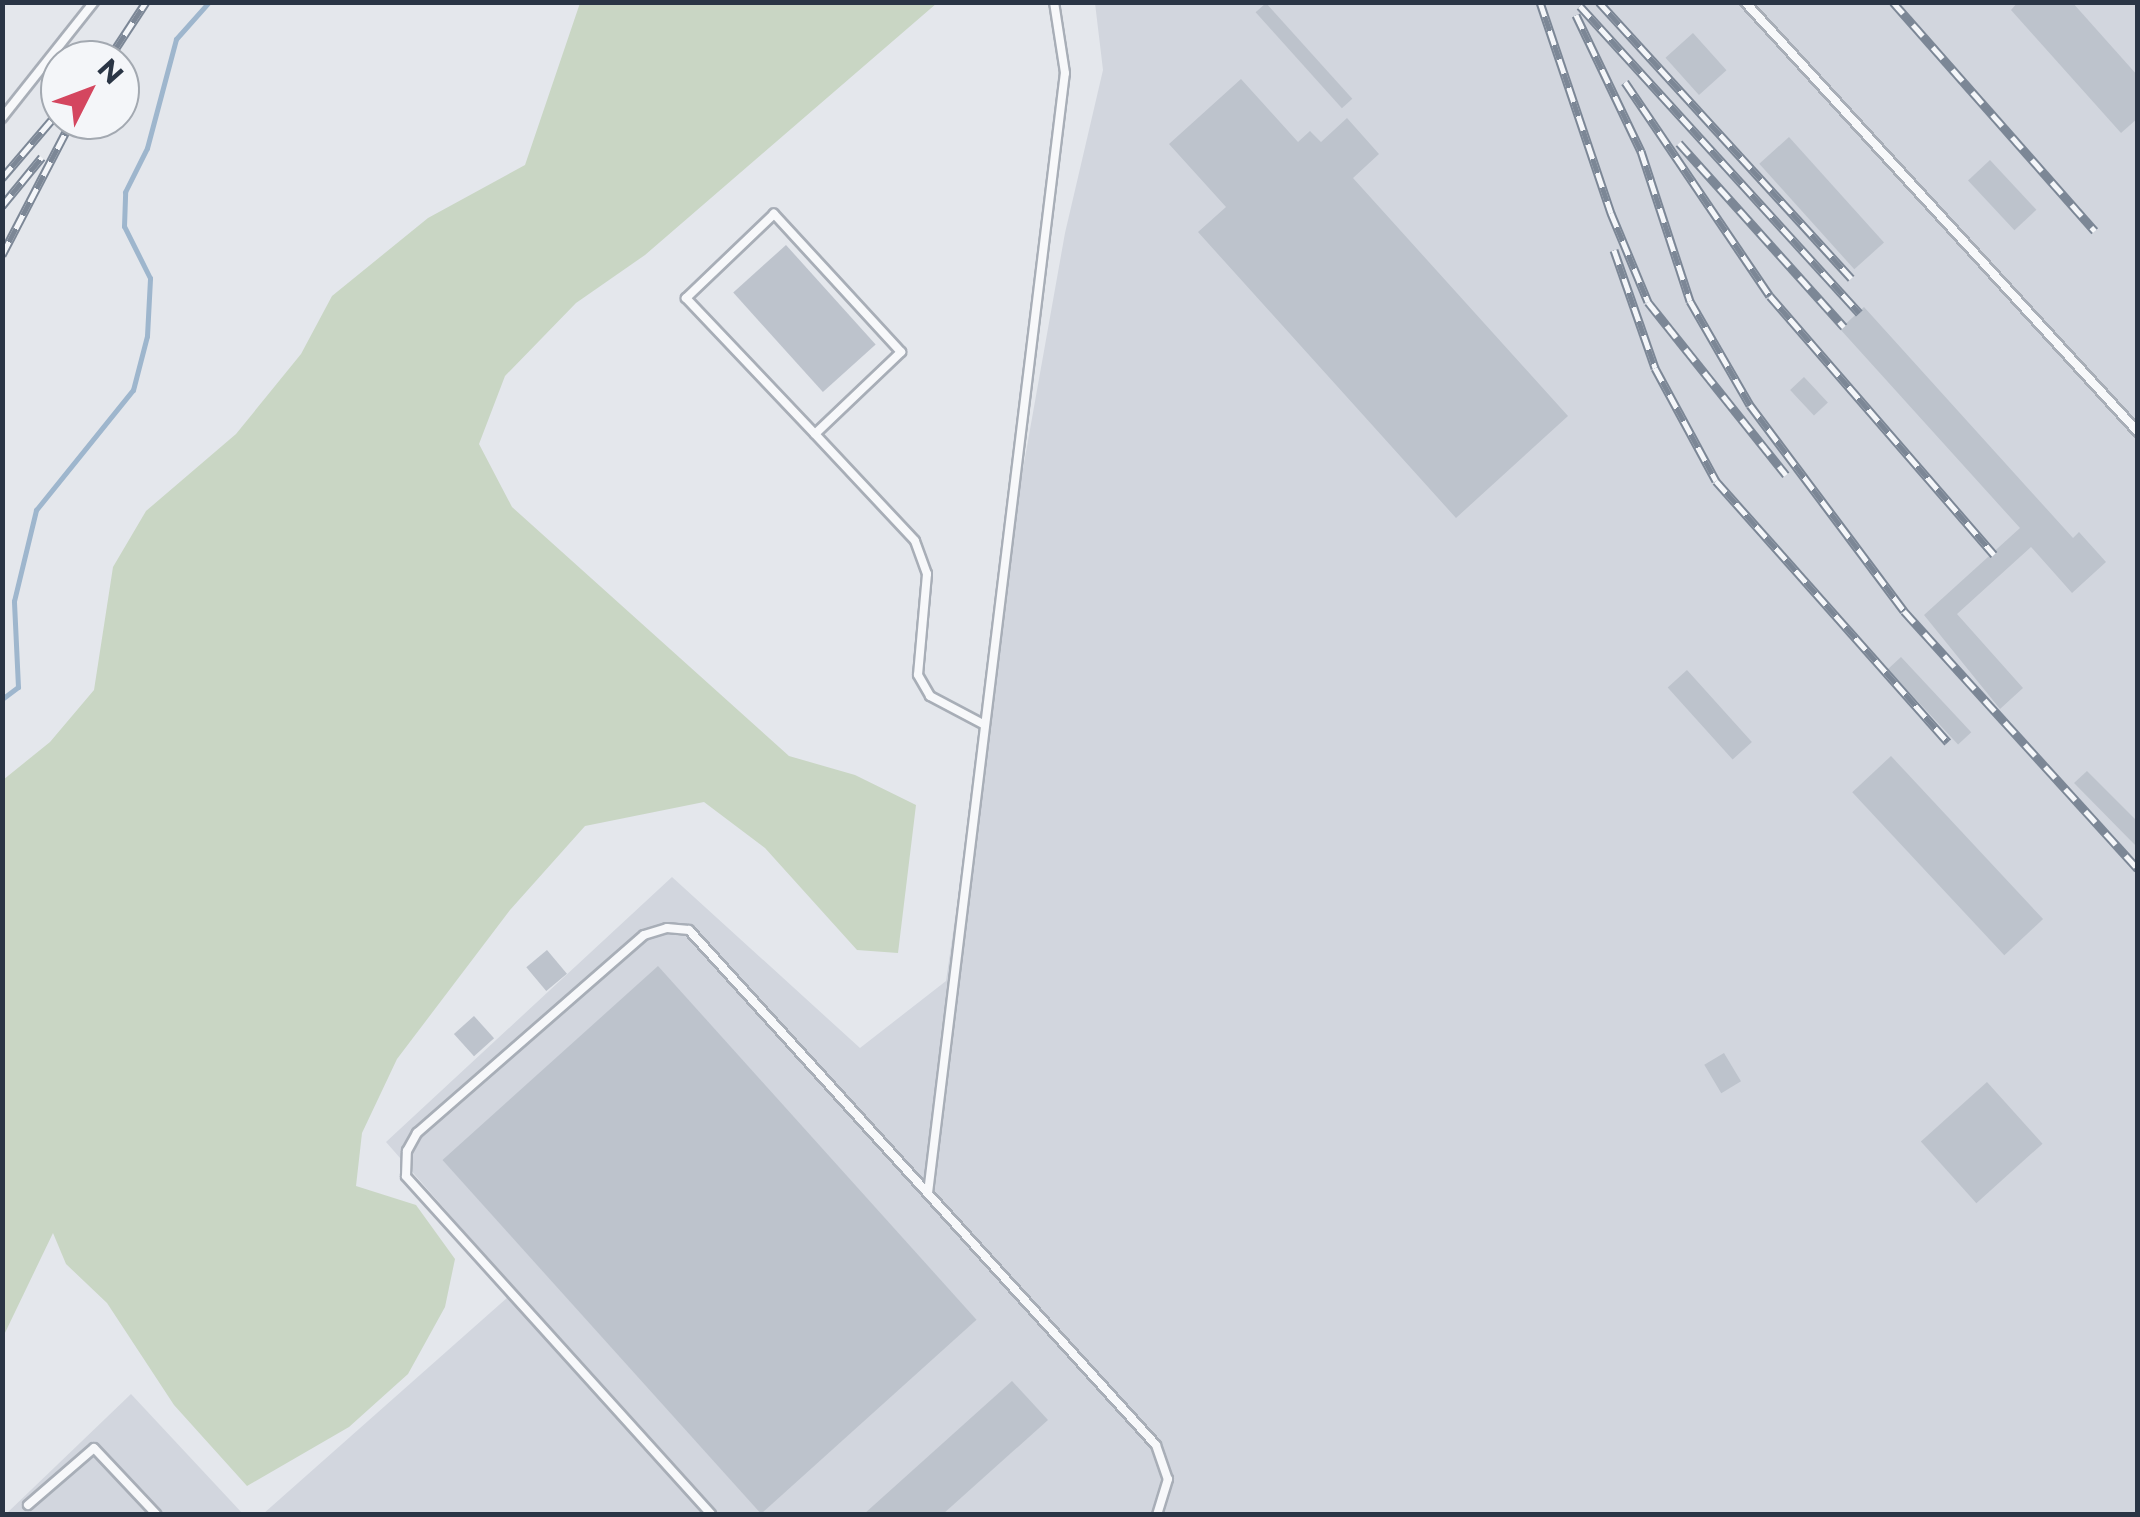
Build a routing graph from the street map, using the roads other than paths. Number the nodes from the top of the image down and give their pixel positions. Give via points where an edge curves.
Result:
1 (94, 2) edge
2 (1054, 2) edge
3 (1746, 2) edge
4 (2, 118) edge
5 (2138, 432) edge
6 (814, 434) junction
7 (986, 725) junction
8 (928, 1194) junction
9 (28, 1506) dead end
10 (156, 1514) edge
11 (710, 1514) edge
12 (1158, 1514) edge

1 - 4 lane
2 - 7 lane via 1066,73
3 - 5 lane
6 - 6 lane via 686,298 774,214 900,352
6 - 7 lane via 915,541 926,574 918,674 930,696
7 - 8 lane
8 - 11 lane via 689,930 644,936 418,1133 406,1176
8 - 12 lane via 1156,1445 1168,1479
9 - 10 lane via 94,1448

